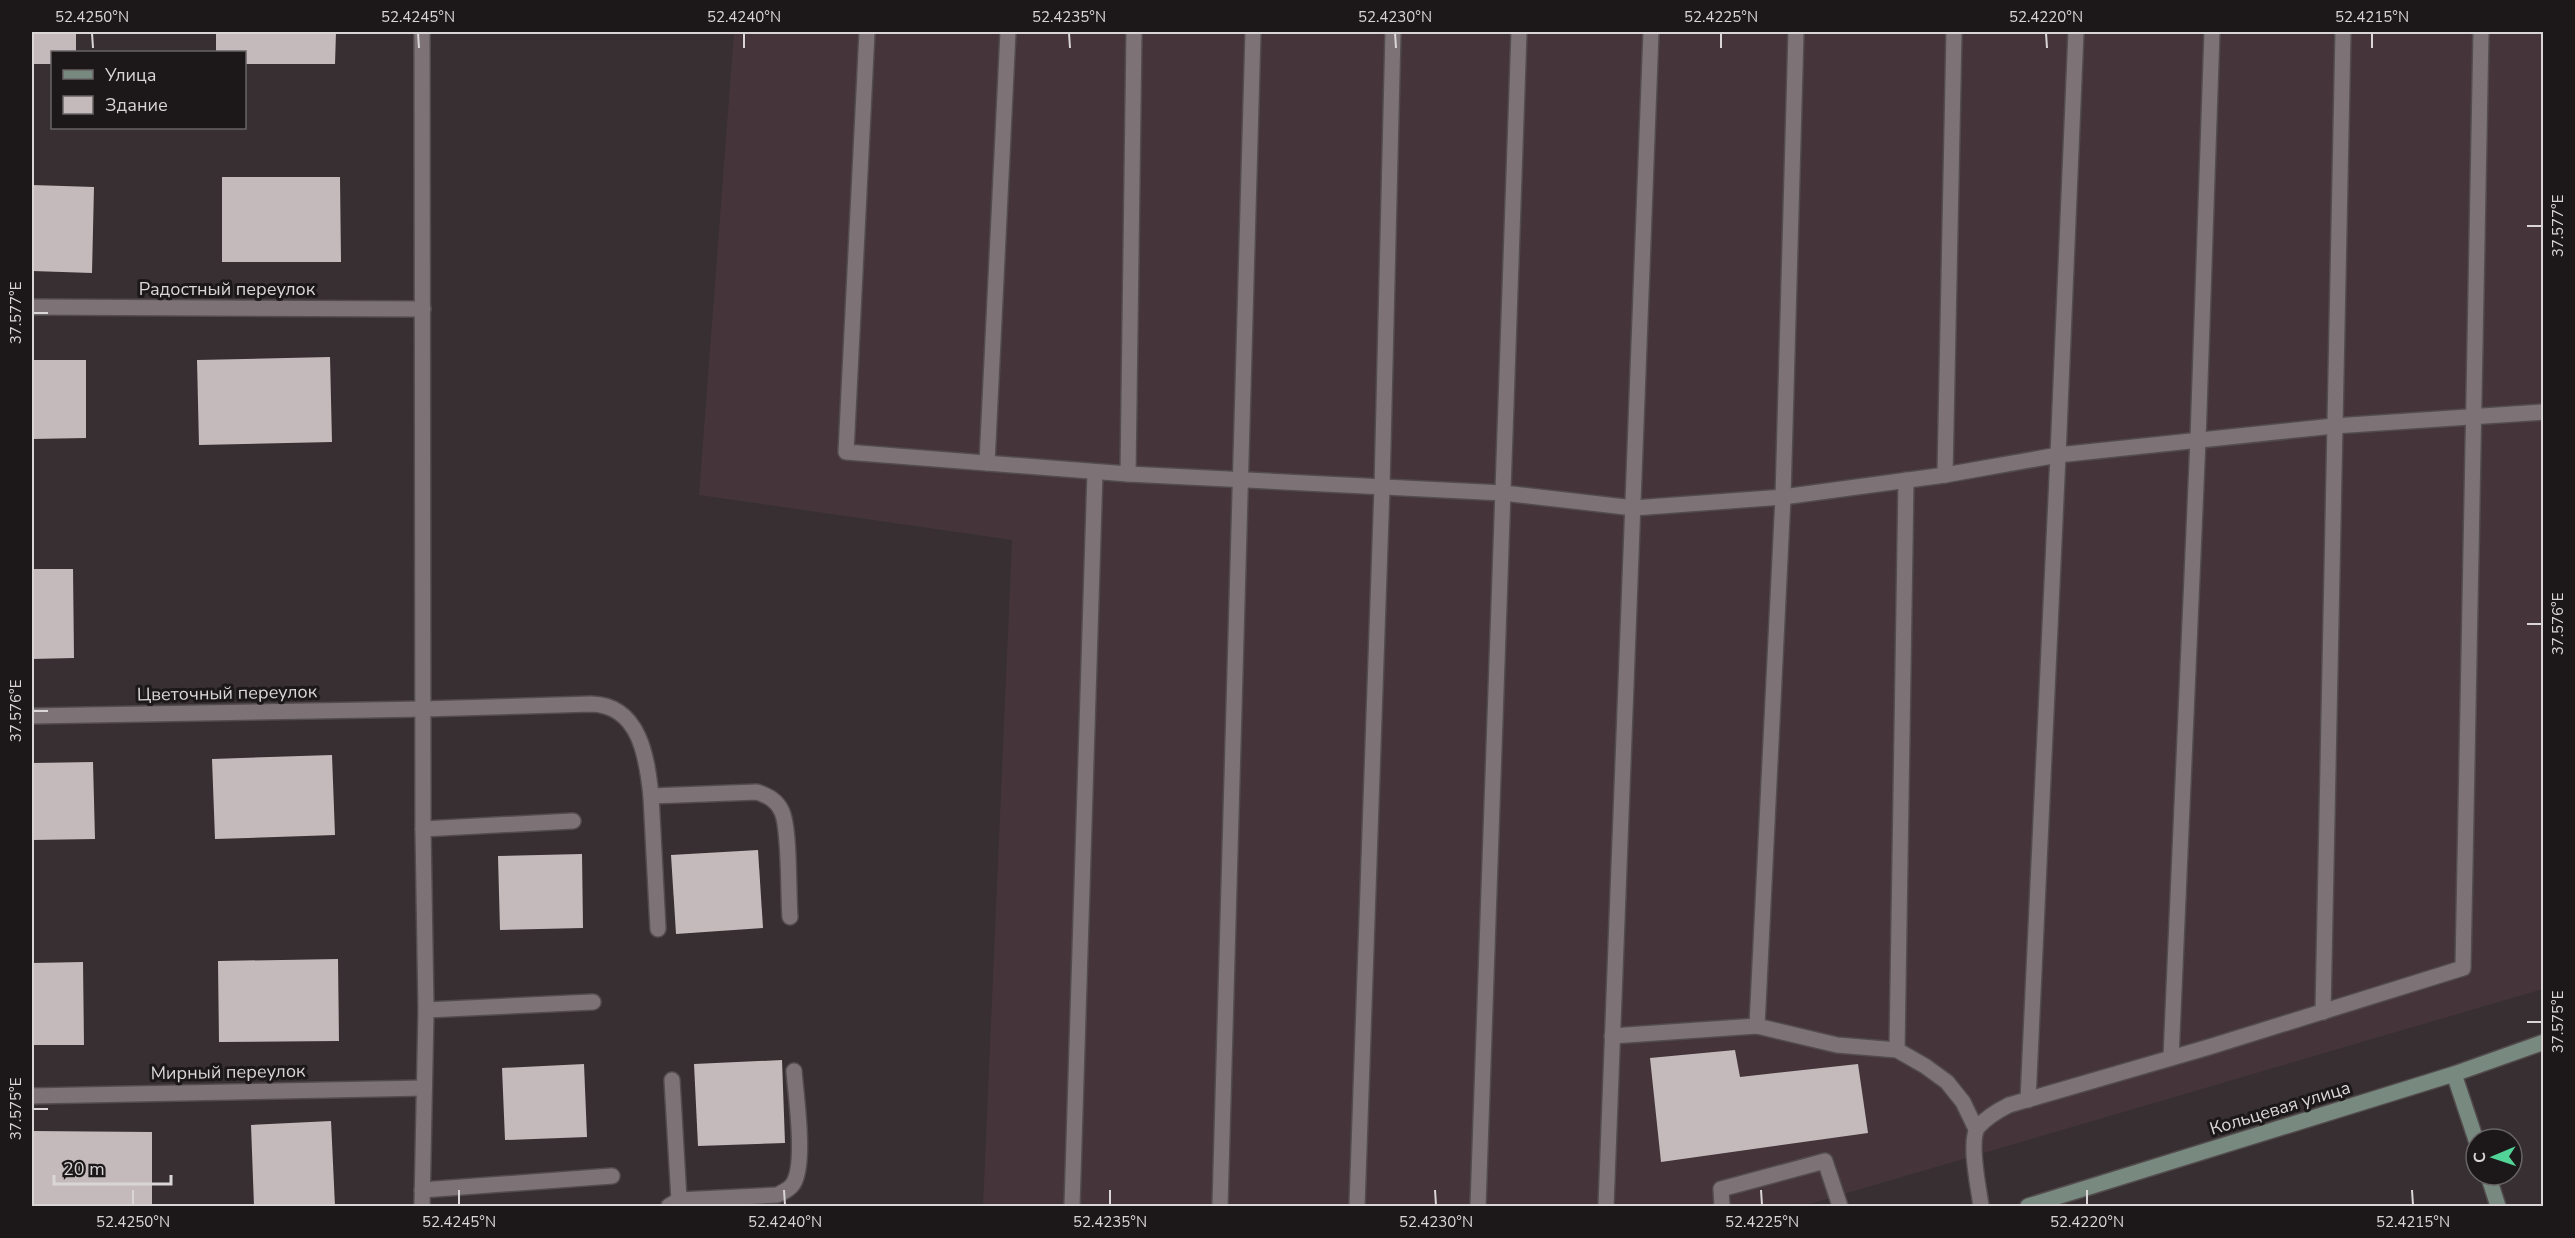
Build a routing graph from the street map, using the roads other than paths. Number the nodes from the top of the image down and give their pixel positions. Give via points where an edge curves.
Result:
1 (422, 32) edge
2 (867, 32) edge
3 (1008, 32) edge
4 (1134, 32) edge
5 (1253, 32) edge
6 (1393, 32) edge
7 (1519, 32) edge
8 (1651, 32) edge
9 (1796, 32) edge
10 (1954, 32) edge
11 (2076, 32) edge
12 (2212, 32) edge
13 (2343, 32) edge
14 (2481, 32) edge
15 (32, 307) edge
16 (423, 309) junction
17 (2544, 412) edge
18 (2473, 416) junction
19 (2334, 426) junction
20 (2198, 439) junction
21 (2058, 455) junction
22 (987, 463) junction
23 (1095, 472) junction
24 (1128, 474) junction
25 (1944, 475) junction
26 (1241, 480) junction
27 (1906, 480) junction
28 (1382, 487) junction
29 (1503, 493) junction
30 (1783, 497) junction
31 (1634, 508) junction
32 (423, 709) junction
33 (32, 716) edge
34 (651, 796) junction
35 (573, 821) dead end
36 (423, 829) junction
37 (790, 917) dead end
38 (658, 929) dead end
39 (593, 1002) dead end
40 (426, 1010) junction
41 (2323, 1012) junction
42 (1757, 1026) junction
43 (1612, 1036) junction
44 (2544, 1042) edge
45 (1897, 1050) junction
46 (2171, 1058) junction
47 (794, 1071) dead end
48 (2454, 1074) junction
49 (672, 1080) dead end
50 (424, 1088) junction
51 (32, 1096) edge
52 (2028, 1100) junction
53 (2472, 1127) edge
54 (1977, 1129) junction
55 (612, 1176) dead end
56 (2492, 1187) edge
57 (422, 1190) junction
58 (674, 1203) edge
59 (422, 1206) edge
60 (1072, 1206) edge
61 (1220, 1206) edge
62 (1356, 1206) edge
63 (1478, 1206) edge
64 (1606, 1206) edge
65 (1722, 1206) edge
66 (1840, 1206) edge
67 (1981, 1206) edge
68 (2028, 1206) edge
69 (2498, 1206) edge

1 - 16 street
2 - 22 street via 846,452
3 - 22 street
4 - 24 street
5 - 26 street
6 - 28 street
7 - 29 street
8 - 31 street
9 - 30 street
10 - 25 street
11 - 21 street
12 - 20 street
13 - 19 street
14 - 18 street
15 - 16 street, Радостный переулок
16 - 32 street
17 - 18 street
18 - 19 street
18 - 41 street via 2463,969
19 - 20 street
19 - 41 street
20 - 21 street
20 - 46 street
21 - 25 street
21 - 52 street
22 - 23 street
23 - 24 street
23 - 60 street
24 - 26 street
25 - 27 street
26 - 28 street
26 - 61 street
27 - 30 street
27 - 45 street
28 - 29 street
28 - 62 street
29 - 31 street
29 - 63 street
30 - 31 street
30 - 42 street
31 - 43 street
32 - 33 street, Цветочный переулок
32 - 34 street, Цветочный переулок via 608,706 628,718 636,731 646,758
32 - 36 street
34 - 37 street via 757,792 769,796 778,804 785,823
34 - 38 street, Цветочный переулок
35 - 36 street
36 - 40 street
39 - 40 street
40 - 50 street
41 - 46 street
42 - 43 street
42 - 45 street via 1837,1045
43 - 64 street
44 - 48 main road, Кольцевая улица
45 - 54 street via 1947,1082
46 - 52 street
47 - 58 street via 800,1164 793,1184 777,1195
48 - 53 main road
48 - 68 main road, Кольцевая улица
49 - 58 street
50 - 51 street, Мирный переулок
50 - 57 street
52 - 54 street via 1992,1114
54 - 67 street via 1974,1149
55 - 57 street
56 - 69 main road
57 - 59 street
65 - 66 street via 1721,1190 1825,1161

